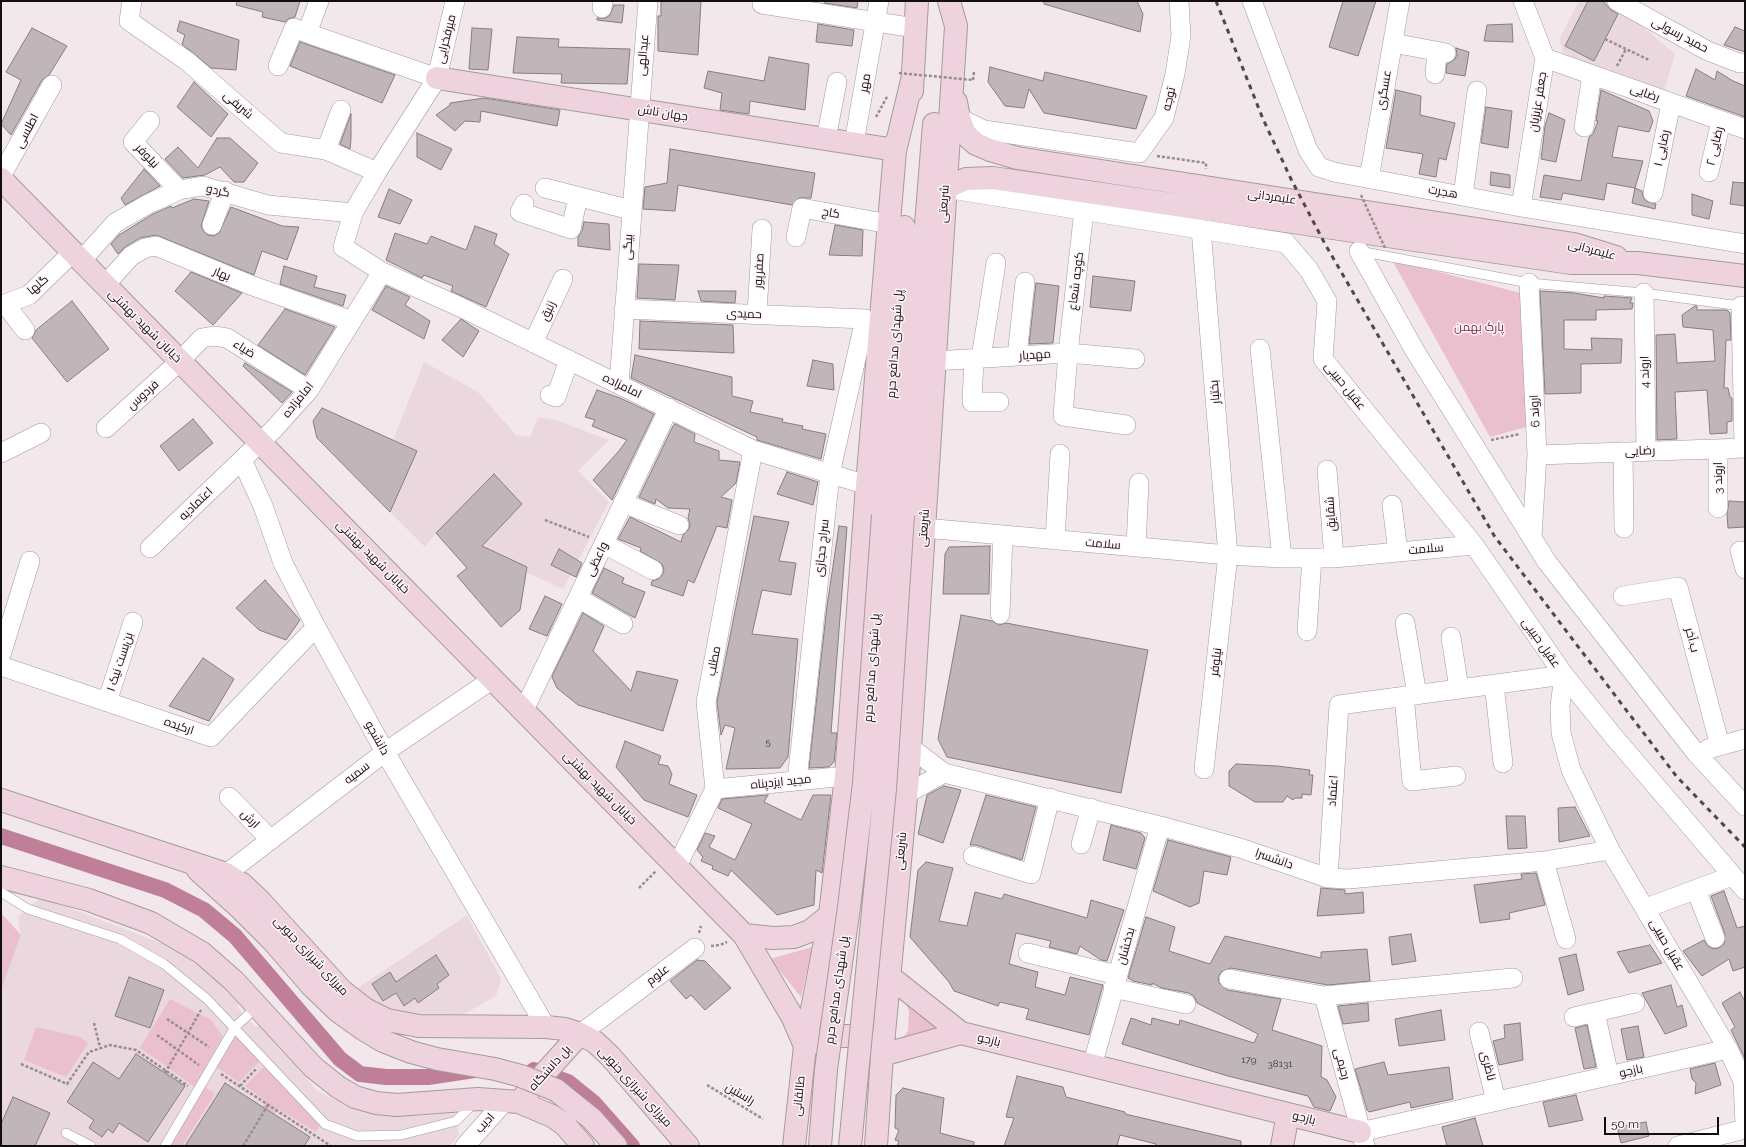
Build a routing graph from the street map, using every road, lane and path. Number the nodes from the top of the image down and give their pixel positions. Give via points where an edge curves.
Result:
1 (132, 1) edge
2 (319, 1) edge
3 (455, 1) edge
4 (648, 1) edge
5 (879, 1) edge
6 (917, 1) edge
7 (944, 1) edge
8 (949, 1) edge
9 (1179, 1) edge
10 (1252, 1) edge
11 (1400, 1) edge
12 (1523, 1) edge
13 (1617, 1) edge
14 (762, 4) dead end
15 (876, 22) junction
16 (915, 28) junction
17 (307, 33) junction
18 (1605, 39) dead end
19 (1392, 43) junction
20 (1545, 58) junction
21 (1649, 60) dead end
22 (1745, 63) edge
23 (278, 66) dead end
24 (974, 72) dead end
25 (1435, 74) dead end
26 (901, 75) junction
27 (1592, 75) junction
28 (437, 78) junction
29 (963, 80) junction
30 (837, 82) dead end
31 (52, 85) dead end
32 (892, 88) dead end
33 (1477, 91) dead end
34 (1671, 103) junction
35 (342, 110) dead end
36 (638, 110) junction
37 (959, 118) junction
38 (150, 121) dead end
39 (1721, 121) junction
40 (873, 122) dead end
41 (1584, 127) dead end
42 (1745, 129) edge
43 (826, 139) junction
44 (854, 143) junction
45 (326, 150) junction
46 (894, 150) junction
47 (1139, 153) junction
48 (1206, 170) dead end
49 (377, 172) junction
50 (1709, 172) dead end
51 (1, 176) edge
52 (1, 180) edge
53 (937, 187) junction
54 (1365, 187) junction
55 (545, 188) dead end
56 (179, 190) junction
57 (225, 191) junction
58 (1653, 193) dead end
59 (1463, 196) junction
60 (578, 197) junction
61 (524, 204) dead end
62 (1521, 207) junction
63 (631, 210) junction
64 (1084, 210) junction
65 (353, 214) junction
66 (889, 224) junction
67 (212, 225) dead end
68 (762, 229) dead end
69 (1202, 229) junction
70 (796, 237) dead end
71 (1745, 244) edge
72 (1385, 248) dead end
73 (1359, 250) joint
74 (77, 257) junction
75 (996, 263) dead end
76 (1638, 263) junction
77 (382, 272) junction
78 (1745, 276) edge
79 (563, 279) dead end
80 (1025, 282) dead end
81 (1529, 283) junction
82 (106, 286) junction
83 (1644, 293) junction
84 (1741, 306) joint
85 (624, 308) junction
86 (757, 314) junction
87 (865, 319) joint
88 (352, 320) junction
89 (25, 330) dead end
90 (533, 342) junction
91 (1260, 349) dead end
92 (1068, 352) junction
93 (1016, 356) junction
94 (978, 358) junction
95 (1135, 359) dead end
96 (569, 360) junction
97 (180, 361) junction
98 (934, 361) junction
99 (619, 384) junction
100 (309, 390) junction
101 (550, 395) dead end
102 (999, 402) dead end
103 (669, 408) junction
104 (1126, 425) dead end
105 (106, 428) dead end
106 (1536, 431) junction
107 (42, 433) dead end
108 (260, 443) junction
109 (1473, 444) junction
110 (1744, 448) edge
111 (1718, 449) junction
112 (753, 450) junction
113 (1646, 451) junction
114 (1623, 452) junction
115 (1, 453) edge
116 (1060, 454) dead end
117 (1537, 456) junction
118 (242, 460) junction
119 (1328, 470) dead end
120 (830, 474) junction
121 (1139, 483) dead end
122 (867, 485) junction
123 (623, 503) junction
124 (1392, 505) dead end
125 (1718, 508) dead end
126 (893, 515) junction
127 (545, 520) dead end
128 (679, 525) dead end
129 (924, 528) junction
130 (1624, 528) dead end
131 (1004, 535) junction
132 (1532, 538) junction
133 (1055, 540) junction
134 (597, 541) junction
135 (1474, 545) junction
136 (1136, 547) junction
137 (150, 548) dead end
138 (1398, 552) junction
139 (1228, 555) junction
140 (1282, 558) junction
141 (1312, 558) junction
142 (1334, 558) junction
143 (30, 561) dead end
144 (653, 570) dead end
145 (1623, 596) dead end
146 (578, 598) junction
147 (1000, 614) dead end
148 (133, 622) dead end
149 (1405, 623) dead end
150 (623, 624) dead end
151 (316, 626) junction
152 (1307, 631) dead end
153 (1452, 637) dead end
154 (1, 655) edge
155 (1, 666) edge
156 (1564, 675) junction
157 (493, 679) junction
158 (1494, 684) junction
159 (1459, 689) junction
160 (1410, 696) junction
161 (107, 702) junction
162 (524, 710) junction
163 (850, 716) junction
164 (911, 724) junction
165 (1745, 739) edge
166 (1720, 746) junction
167 (385, 752) junction
168 (1696, 753) junction
169 (909, 756) junction
170 (1503, 763) dead end
171 (1204, 769) dead end
172 (944, 773) junction
173 (846, 776) junction
174 (1456, 776) dead end
175 (797, 781) junction
176 (715, 789) junction
177 (906, 794) junction
178 (229, 797) dead end
179 (1050, 798) junction
180 (1, 800) edge
181 (1745, 806) edge
182 (1091, 808) junction
183 (1160, 826) junction
184 (271, 840) junction
185 (1081, 844) dead end
186 (1610, 850) junction
187 (973, 856) dead end
188 (186, 861) junction
189 (673, 861) junction
190 (1544, 862) junction
191 (226, 874) junction
192 (1732, 876) junction
193 (1, 877) edge
194 (1328, 878) junction
195 (639, 888) dead end
196 (1696, 890) junction
197 (1745, 890) edge
198 (1, 892) edge
199 (1646, 908) junction
200 (830, 915) junction
201 (744, 935) junction
202 (1715, 938) dead end
203 (1566, 939) dead end
204 (695, 948) joint
205 (1028, 953) dead end
206 (889, 976) junction
207 (1513, 978) dead end
208 (1229, 979) dead end
209 (1115, 982) junction
210 (1324, 996) junction
211 (1635, 1003) dead end
212 (1186, 1004) dead end
213 (258, 1006) junction
214 (1595, 1012) junction
215 (199, 1013) dead end
216 (1574, 1017) dead end
217 (167, 1019) dead end
218 (94, 1023) dead end
219 (235, 1027) junction
220 (546, 1027) junction
221 (1479, 1032) dead end
222 (961, 1033) junction
223 (188, 1034) junction
224 (580, 1034) junction
225 (157, 1035) dead end
226 (805, 1046) junction
227 (100, 1047) junction
228 (210, 1048) dead end
229 (1728, 1049) junction
230 (178, 1050) junction
231 (882, 1054) junction
232 (265, 1060) junction
233 (21, 1064) dead end
234 (1092, 1066) junction
235 (206, 1067) junction
236 (166, 1072) junction
237 (1609, 1076) junction
238 (1744, 1081) edge
239 (707, 1085) dead end
240 (240, 1086) junction
241 (197, 1092) junction
242 (798, 1098) junction
243 (478, 1099) junction
244 (512, 1101) junction
245 (1496, 1101) junction
246 (268, 1105) junction
247 (1288, 1114) junction
248 (763, 1119) dead end
249 (1745, 1125) edge
250 (1745, 1129) edge
251 (66, 1133) dead end
252 (1362, 1139) edge
253 (91, 1146) edge
254 (165, 1146) edge
255 (243, 1146) edge
256 (331, 1146) edge
257 (465, 1146) edge
258 (583, 1146) edge
259 (616, 1146) edge
260 (688, 1146) edge
261 (777, 1146) edge
262 (794, 1146) edge
263 (820, 1146) edge
264 (850, 1146) edge
265 (876, 1146) edge
266 (1282, 1146) edge
267 (1678, 1146) edge

1 - 45 street, شریفی via 129,21 187,61 281,143
2 - 17 street
3 - 28 street, میرفخرایی
4 - 36 street, عبدالهی
5 - 15 street, مهر
6 - 16 main road
7 - 53 main road, شریعتی
8 - 29 main road, شریعتی via 956,26
9 - 47 street, توجه via 1181,36 1164,118
10 - 54 street, هجرت via 1308,150 1319,167
11 - 19 street, عسگری
12 - 20 street, جعفر عزیزیان
13 - 22 street, حمید رسولی via 1708,51
14 - 15 street
15 - 16 street
15 - 44 street, مهر
16 - 26 main road
17 - 23 street via 294,28
17 - 28 street
18 - 21 path
19 - 25 street via 1442,52
19 - 54 street, عسگری
20 - 27 street, رضایی
20 - 62 street, جعفر عزیزیان
24 - 29 path
26 - 29 path, bridge
26 - 46 main road
26 - 126 main road, پل شهدای مدافع حرم via 907,188
27 - 34 street, رضایی
27 - 41 street
28 - 36 main road, جهان تاش
28 - 49 street
29 - 37 main road, علیمردانی
29 - 53 main road, شریعتی
30 - 43 street
31 - 51 street, اطلسی
32 - 40 path
33 - 59 street
34 - 39 street, رضایی
34 - 58 street, رضایی ۱
35 - 45 street
36 - 43 main road, جهان تاش
36 - 63 street, بیگی
37 - 47 street via 984,130
37 - 76 main road, علیمردانی via 965,134 976,144 1017,158 1574,244
38 - 56 street, نیلوفر via 133,142
39 - 42 street, رضایی
39 - 50 street, رضایی ۲
43 - 44 main road, جهان تاش
44 - 46 main road, جهان تاش
45 - 49 street, شریفی
46 - 66 main road
47 - 48 path via 1206,163
49 - 65 street
52 - 74 main road, خیابان شهید بهشتی
53 - 64 street
53 - 76 main road, علیمردانی via 966,179 993,178 1571,263
53 - 98 main road, شریعتی
53 - 126 main road, پل شهدای مدافع حرم
54 - 59 street, هجرت
54 - 72 path, bridge
55 - 60 street
56 - 57 street, گردو via 202,186
56 - 74 street, گردو via 148,204 115,224
57 - 65 street, گردو via 268,204
57 - 67 street
59 - 62 street, هجرت
60 - 61 street via 571,229 520,212
60 - 63 street
62 - 71 street, هجرت via 1626,217
63 - 85 street, بیگی
64 - 69 street
64 - 92 street, کوچه شعاع
65 - 77 street, امامزاده via 343,247
66 - 70 street, کاج via 802,208
66 - 122 main road
68 - 86 street, صفرپور
69 - 135 street, عقیل حبیبی via 1286,243 1308,270 1327,302 1323,359
69 - 139 street, بختیار
73 - 81 lane
73 - 109 street via 1415,351
74 - 82 main road, خیابان شهید بهشتی
74 - 89 street, گلها via 29,294 5,304
75 - 94 street
76 - 78 main road, علیمردانی
77 - 88 street, امامزاده
77 - 90 street, امامزاده
79 - 90 street, زنبق
80 - 93 street
81 - 83 lane
81 - 106 street, اروند 6
82 - 88 street, بهار via 131,256 145,248 156,246 252,286
82 - 97 main road, خیابان شهید بهشتی
83 - 84 lane
83 - 113 street, اروند 4
84 - 110 street
85 - 86 street, حمیدی
85 - 99 street, بیگی
86 - 87 street, حمیدی
87 - 120 street, سراج حجازی
88 - 100 street, امامزاده
90 - 96 street, امامزاده
91 - 140 street
92 - 93 street, مهدیار
92 - 95 street, مهدیار
92 - 104 street, کوچه شعاع via 1063,416
93 - 94 street, مهدیار
94 - 98 street, مهدیار
94 - 102 street via 972,402
96 - 99 street, امامزاده
96 - 101 street via 556,397
97 - 100 street, ضیاء via 202,338 227,338
97 - 105 street, فردوس
97 - 108 main road, خیابان شهید بهشتی
98 - 129 main road, شریعتی
99 - 103 street, امامزاده
100 - 108 street, امامزاده
103 - 112 street, امامزاده
103 - 123 street, واعظی
106 - 109 path
106 - 117 street, اروند 6
107 - 115 street
108 - 118 street
108 - 157 main road, خیابان شهید بهشتی
109 - 132 street
110 - 111 street, رضایی
111 - 113 street, رضایی
111 - 125 street, اروند 3
112 - 120 street, امامزاده
112 - 176 street, مطلب via 706,702
113 - 114 street, رضایی
114 - 117 street, رضایی
114 - 130 street
116 - 133 street
117 - 132 street, اروند 6
118 - 137 street, اعتمادیه
118 - 151 street, دانشجو via 263,506 283,563
119 - 142 street, شقایق
120 - 122 street, امامزاده
120 - 175 street, سراج حجازی
121 - 136 street
122 - 163 main road
123 - 128 street
123 - 134 street, واعظی
124 - 138 street
126 - 263 main road, پل شهدای مدافع حرم, bridge via 864,783 826,1069
126 - 264 main road, پل شهدای مدافع حرم, bridge via 885,789
127 - 134 path
129 - 131 street, سلامت
129 - 164 main road, شریعتی
131 - 133 street, سلامت
131 - 147 street
132 - 168 street via 1547,562
133 - 136 street, سلامت
134 - 144 street
134 - 146 street, واعظی
135 - 138 street, سلامت
135 - 156 street, عقیل حبیبی
136 - 139 street, سلامت
138 - 142 street, سلامت
139 - 140 street, سلامت
139 - 171 street, نیلوفر
140 - 141 street, سلامت
141 - 142 street, سلامت
141 - 152 street
143 - 154 street
145 - 166 street, ب.آخر via 1678,587
146 - 150 street
146 - 162 street, واعظی
148 - 161 street, بن‌بست نیک ۱
149 - 160 street
151 - 161 street, ارکیده via 211,738
151 - 167 street, دانشجو
153 - 159 street
155 - 161 street, ارکیده
156 - 158 street
156 - 186 street, عقیل حبیبی via 1560,706 1563,741 1571,770
156 - 192 street
157 - 162 main road, خیابان شهید بهشتی
157 - 167 street, سمیه
158 - 159 street
158 - 170 street
159 - 160 street
160 - 174 street via 1412,781
160 - 194 street, اعتماد via 1339,705
162 - 189 main road, خیابان شهید بهشتی
163 - 164 main road via 865,726 883,732 901,729
163 - 173 main road
164 - 169 main road, شریعتی
165 - 166 street
166 - 168 street
167 - 184 street, سمیه
167 - 220 street, دانشجو
168 - 181 street
169 - 172 street, دانشسرا
169 - 173 main road via 876,757 867,760
169 - 177 main road, شریعتی
172 - 177 street
172 - 179 street, دانشسرا
173 - 175 street, مجید ایزدپناه
173 - 200 main road
175 - 176 street, مجید ایزدپناه
176 - 189 street
177 - 206 main road, شریعتی
178 - 184 street, ارش
179 - 182 street, دانشسرا
179 - 187 street via 1031,874
180 - 188 main road, میرزای شیرازی جنوبی
182 - 183 street, دانشسرا
182 - 185 street
183 - 194 street, دانشسرا via 1240,848
183 - 209 street, بدخشان
184 - 191 street, سمیه
186 - 190 street, دانشسرا
186 - 199 street, عقیل حبیبی
188 - 191 main road, میرزای شیرازی جنوبی
188 - 259 main road, bridge via 210,879 239,907 338,1011 383,1041 437,1059 496,1069 556,1090 576,1104
189 - 195 path
189 - 201 main road, خیابان شهید بهشتی
190 - 194 street, دانشسرا via 1349,879
190 - 203 street
191 - 220 main road, میرزای شیرازی جنوبی via 242,884 259,900 342,991 365,1010 388,1020 419,1026
192 - 196 street
192 - 197 street
193 - 213 main road via 89,900 151,924 202,953
196 - 199 street
196 - 202 street
198 - 219 lane via 28,909 120,939 164,964 207,999
199 - 229 street, عقیل حبیبی
200 - 201 main road via 810,931 794,937
200 - 226 main road
201 - 204 path via 720,946
201 - 226 main road, خیابان شهید بهشتی via 794,1018
204 - 224 street, علوم
205 - 209 street
206 - 222 main road
206 - 231 main road, شریعتی
207 - 210 street
208 - 210 street
209 - 212 street
209 - 234 street, بدخشان
210 - 252 street, رحیمی
211 - 214 street
213 - 219 lane
213 - 243 main road via 313,1067 338,1088 355,1097 397,1105
214 - 216 street
214 - 237 street
215 - 223 path
217 - 223 path
218 - 227 path
219 - 232 lane
219 - 235 lane
220 - 224 main road, میرزای شیرازی جنوبی
221 - 245 street, ناظری
222 - 231 main road, بازجو
222 - 234 main road, بازجو
223 - 228 path
223 - 230 path
224 - 244 main road, پل دانشگاه
224 - 260 main road, میرزای شیرازی جنوبی via 595,1042 610,1056
225 - 230 path
226 - 231 main road via 838,1036 852,1036 865,1039
226 - 242 main road, طالقانی
227 - 233 path via 89,1052 67,1084
227 - 236 path via 110,1045 136,1050
229 - 237 street, بازجو
229 - 238 street, عقیل حبیبی
230 - 235 path
230 - 236 path
231 - 265 main road
232 - 240 path
232 - 243 lane via 325,1124 357,1136 401,1135 456,1121
234 - 247 main road, بازجو
235 - 240 path
235 - 241 lane
236 - 241 path
237 - 245 street, بازجو
238 - 249 street, عقیل حبیبی
239 - 248 path, راستین
240 - 246 path
241 - 254 lane
242 - 261 main road
242 - 262 main road, طالقانی
243 - 244 main road
244 - 257 street, ادیب
244 - 258 main road via 552,1116 565,1125
245 - 252 street, بازجو
246 - 255 path
246 - 256 path
247 - 252 main road, بازجو
247 - 266 main road
250 - 267 street
251 - 253 lane

